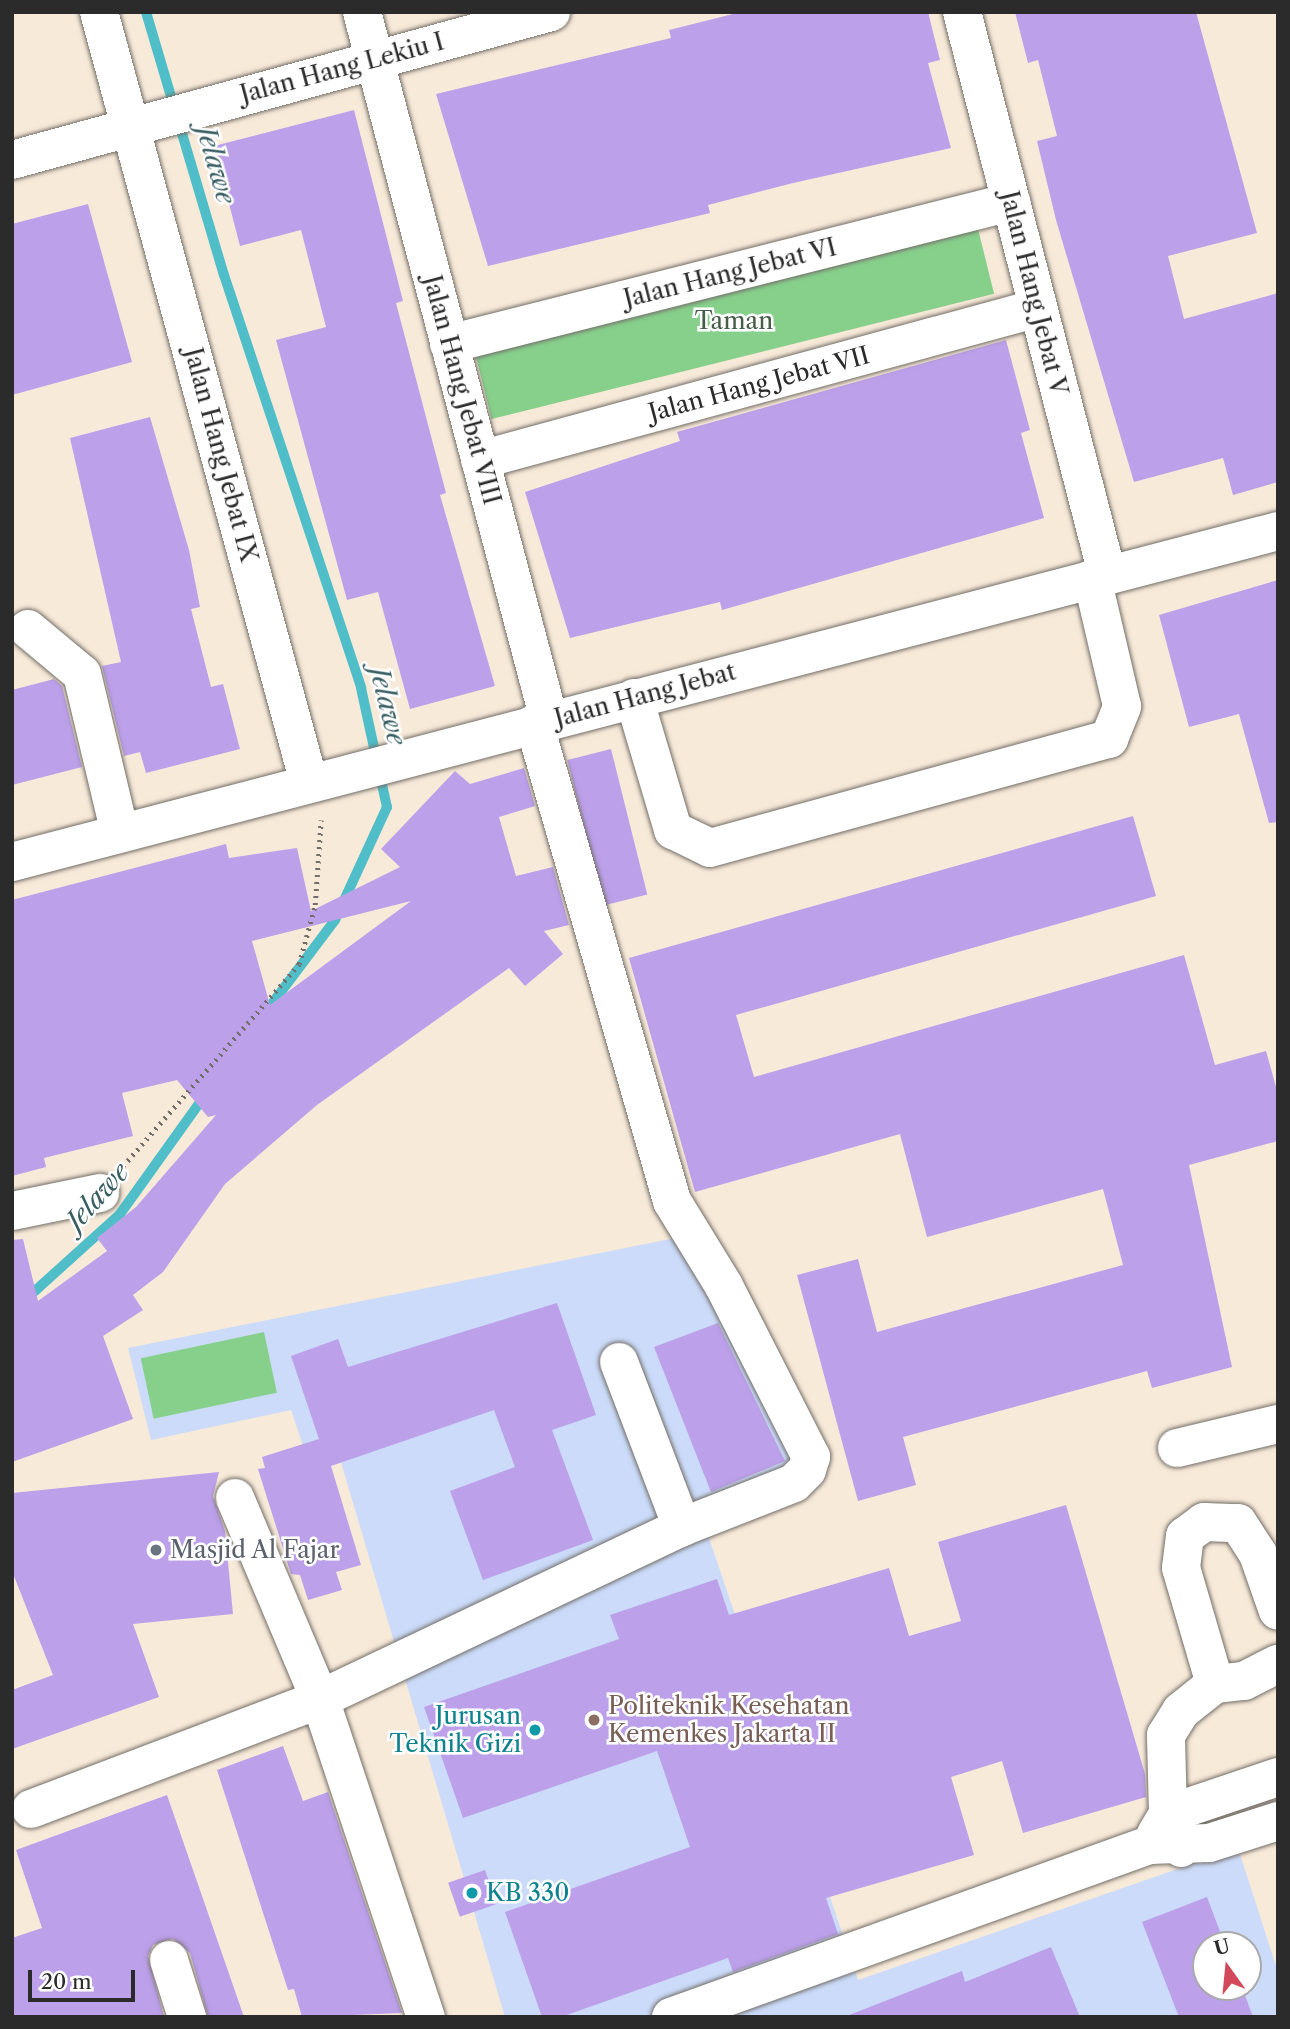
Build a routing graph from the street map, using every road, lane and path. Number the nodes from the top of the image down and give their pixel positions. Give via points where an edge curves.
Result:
1 (99, 12) edge
2 (362, 12) edge
3 (551, 12) edge
4 (962, 12) edge
5 (376, 59) junction
6 (141, 125) junction
7 (12, 160) edge
8 (1011, 202) junction
9 (1038, 308) junction
10 (449, 344) junction
11 (480, 460) junction
12 (1278, 531) edge
13 (1100, 576) junction
14 (28, 629) dead end
15 (635, 698) junction
16 (542, 722) junction
17 (325, 780) junction
18 (120, 834) junction
19 (12, 862) edge
20 (100, 1193) joint
21 (12, 1211) edge
22 (619, 1362) dead end
23 (1278, 1424) edge
24 (1177, 1448) dead end
25 (235, 1498) dead end
26 (682, 1527) junction
27 (1278, 1611) edge
28 (1278, 1664) edge
29 (1215, 1684) junction
30 (320, 1699) junction
31 (1278, 1777) edge
32 (31, 1810) dead end
33 (1278, 1821) edge
34 (1166, 1836) junction
35 (169, 1960) dead end
36 (187, 2017) edge
37 (426, 2017) edge
38 (671, 2017) edge

1 - 6 street, Jalan Hang Jebat IX
2 - 5 street, Jalan Hang Jebat VIII
3 - 5 street, Jalan Hang Lekiu I
4 - 8 street, Jalan Hang Jebat V
5 - 6 street, Jalan Hang Lekiu I
5 - 10 street, Jalan Hang Jebat VIII
6 - 7 street, Jalan Hang Lekiu I
6 - 17 street, Jalan Hang Jebat IX
8 - 9 street, Jalan Hang Jebat V
8 - 10 street, Jalan Hang Jebat VI
9 - 11 street, Jalan Hang Jebat VII
9 - 13 street, Jalan Hang Jebat V
10 - 11 street, Jalan Hang Jebat VIII
11 - 16 street, Jalan Hang Jebat VIII
12 - 13 street, Jalan Hang Jebat
13 - 15 street, Jalan Hang Jebat
13 - 15 street, Jalan Hang Jebat V via 1122,706 1109,739 736,841 709,848 673,830
14 - 18 street via 82,674
15 - 16 street, Jalan Hang Jebat
16 - 17 street, Jalan Hang Jebat
16 - 26 street, Jalan Hang Jebat VIII via 672,1201 724,1286 811,1457 794,1483
17 - 18 street, Jalan Hang Jebat
17 - 20 path via 314,905 299,964
18 - 19 street, Jalan Hang Jebat
20 - 21 street
22 - 26 street
23 - 24 street
25 - 30 street
26 - 30 street
27 - 29 street via 1258,1554 1238,1523 1205,1522 1185,1536 1181,1569
28 - 29 street via 1244,1681
29 - 34 street via 1181,1711 1166,1735
30 - 32 street
30 - 37 street
31 - 34 street
33 - 34 street
34 - 38 street
35 - 36 street

